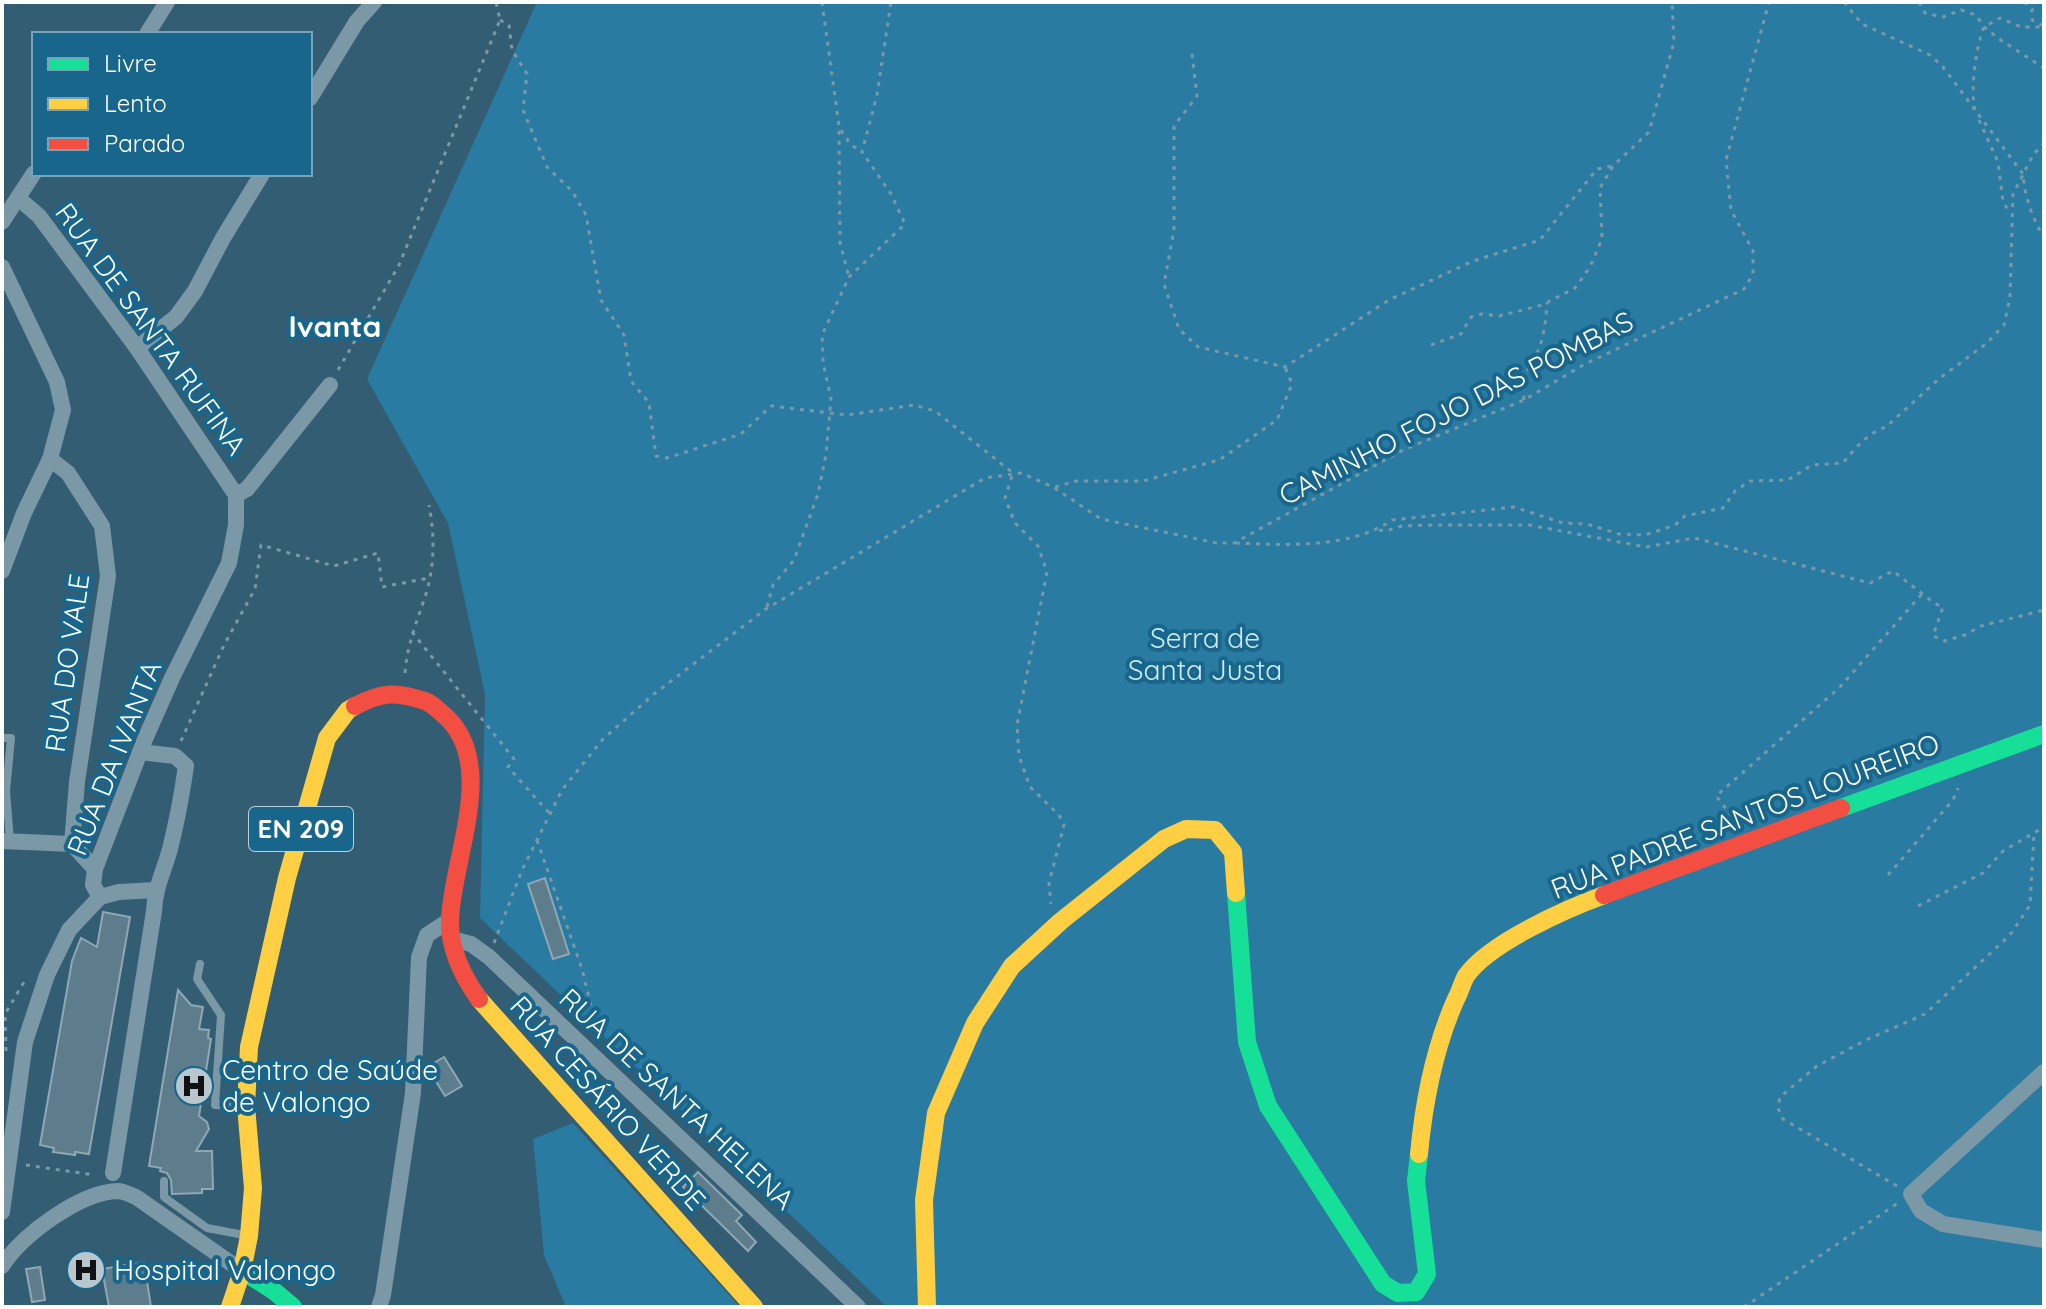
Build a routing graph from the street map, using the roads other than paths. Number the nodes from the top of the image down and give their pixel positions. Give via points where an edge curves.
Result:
1 (167, 2) edge
2 (374, 2) edge
3 (148, 32) edge
4 (312, 95) edge
5 (32, 176) edge
6 (261, 176) edge
7 (18, 198) junction
8 (2, 222) edge
9 (2, 267) edge
10 (137, 348) junction
11 (330, 385) road end
12 (50, 459) junction
13 (236, 495) junction
14 (2, 571) edge
15 (2044, 734) edge
16 (2, 738) edge
17 (143, 745) junction
18 (6, 841) edge
19 (72, 844) junction
20 (95, 869) junction
21 (155, 890) junction
22 (100, 897) junction
23 (450, 920) junction
24 (452, 939) junction
25 (200, 964) dead end
26 (2044, 1072) edge
27 (246, 1106) junction
28 (8, 1173) edge
29 (113, 1173) dead end
30 (164, 1181) dead end
31 (2, 1212) edge
32 (249, 1236) junction
33 (2044, 1240) edge
34 (2, 1266) edge
35 (242, 1271) junction
36 (230, 1307) edge
37 (293, 1307) edge
38 (379, 1307) edge
39 (754, 1307) edge
40 (858, 1307) edge
41 (927, 1307) edge

1 - 3 street
2 - 4 street
5 - 7 street
6 - 10 street via 195,291 176,317
7 - 8 street
7 - 10 street, RUA DE SANTA RUFINA via 39,216
9 - 12 street via 57,382 63,410
10 - 13 street, RUA DE SANTA RUFINA
11 - 13 street via 247,489
12 - 14 street
12 - 19 street, RUA DO VALE via 68,473 102,526 108,576
13 - 17 street, RUA DA IVANTA via 229,563
15 - 41 street, RUA PADRE SANTOS LOUREIRO via 1583,903 1502,944 1467,975 1444,1026 1423,1108 1416,1181 1427,1274 1416,1292 1402,1296 1383,1284 1268,1106 1247,1042 1233,852 1215,830 1186,829 1164,839 1012,966 975,1023 936,1113 924,1200
16 - 18 lane via 11,738
17 - 20 street, RUA DA IVANTA
17 - 21 street via 175,756 186,766
18 - 19 street
19 - 20 street
20 - 22 street, RUA DA IVANTA via 93,885
21 - 22 street
21 - 29 street
22 - 28 street, RUA DA IVANTA via 69,930 33,1011
23 - 24 street, RUA CESÁRIO VERDE
23 - 27 street, RUA CESÁRIO VERDE / EN 209 via 472,778 467,749 453,723 430,703 404,694 377,695 348,710 327,738 257,1008
23 - 38 street via 427,935 419,957 413,1093
24 - 39 street, RUA CESÁRIO VERDE via 467,982 487,1011
24 - 40 street, RUA DE SANTA HELENA via 489,957
25 - 27 lane via 197,979 221,1015 215,1105
26 - 33 street via 1911,1194 1921,1211 1943,1224
27 - 32 street, EN 209 via 253,1188
28 - 31 street, RUA DA IVANTA
30 - 32 lane via 164,1197 207,1228
32 - 35 street, EN 209
34 - 35 street via 66,1209 120,1191
35 - 36 street, EN 209
35 - 37 street

